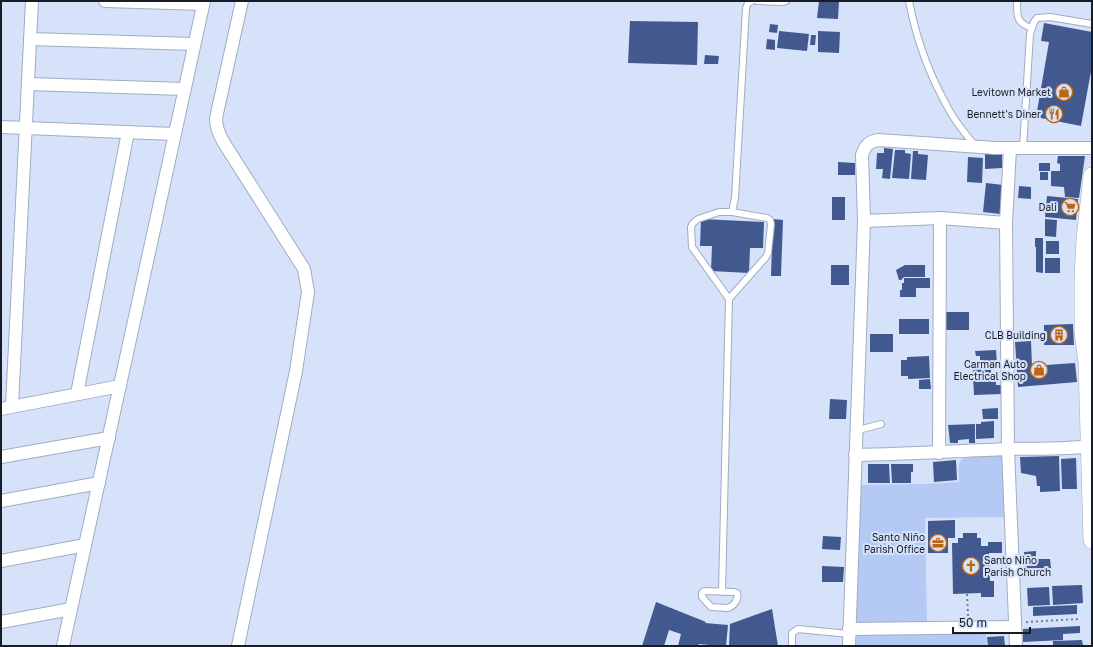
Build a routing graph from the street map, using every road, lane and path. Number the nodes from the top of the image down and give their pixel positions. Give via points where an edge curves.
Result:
1 (32, 1) edge
2 (105, 1) edge
3 (242, 1) edge
4 (752, 1) edge
5 (757, 1) edge
6 (786, 1) edge
7 (909, 1) edge
8 (1017, 1) edge
9 (203, 3) edge
10 (1092, 24) edge
11 (1032, 28) junction
12 (30, 39) junction
13 (194, 44) junction
14 (28, 84) junction
15 (184, 89) junction
16 (1, 127) edge
17 (26, 128) junction
18 (128, 132) junction
19 (174, 134) junction
20 (976, 148) junction
21 (1010, 148) junction
22 (1023, 148) junction
23 (1092, 148) edge
24 (1092, 176) edge
25 (732, 212) junction
26 (940, 218) junction
27 (864, 221) junction
28 (1006, 223) junction
29 (1092, 234) edge
30 (729, 299) junction
31 (1086, 331) junction
32 (120, 386) junction
33 (77, 394) junction
34 (7, 408) edge
35 (881, 424) dead end
36 (856, 431) junction
37 (108, 438) junction
38 (1089, 446) junction
39 (1008, 449) junction
40 (939, 453) junction
41 (855, 454) junction
42 (1, 457) edge
43 (99, 483) junction
44 (1091, 491) edge
45 (1, 501) edge
46 (1092, 540) edge
47 (85, 545) junction
48 (1, 561) edge
49 (722, 592) junction
50 (968, 594) dead end
51 (71, 609) junction
52 (968, 610) dead end
53 (1079, 619) dead end
54 (1, 622) edge
55 (1015, 625) junction
56 (849, 636) edge
57 (63, 646) edge
58 (238, 646) edge
59 (792, 646) edge
60 (1016, 646) edge

1 - 12 street
2 - 9 street
3 - 58 street via 216,126 218,134 304,268 308,292 296,371
4 - 25 lane via 746,8 735,198
5 - 6 lane
7 - 20 lane via 930,70 948,109
8 - 11 lane via 1020,22
9 - 13 street
10 - 11 lane via 1042,17 1037,18
11 - 22 lane
12 - 13 street
12 - 14 street
13 - 15 street
14 - 15 street
14 - 17 street
15 - 19 street
16 - 17 street
17 - 18 street
17 - 34 street
18 - 19 street
18 - 33 street
19 - 32 street
20 - 21 street
20 - 27 street via 878,140 870,142 862,155
21 - 22 street
21 - 28 street
22 - 23 street
24 - 31 main road via 1084,259
25 - 30 lane via 719,212 698,219 691,227 692,247
25 - 30 lane via 768,218 771,224 766,257
26 - 27 street
26 - 28 street
26 - 40 street
27 - 36 street
28 - 39 street
29 - 31 main road
30 - 49 lane
31 - 38 main road
32 - 33 street
32 - 37 street
33 - 34 street
35 - 36 lane
36 - 41 street
37 - 42 street
37 - 43 street
38 - 39 street via 1064,449
38 - 44 main road
39 - 40 street
39 - 55 street
40 - 41 street
41 - 56 street
43 - 45 street
43 - 47 street
44 - 46 main road
47 - 48 street
47 - 51 street
49 - 49 lane via 704,591 702,596 711,607 731,607 737,600 737,593
50 - 52 path
51 - 54 street
51 - 57 street
53 - 55 path
55 - 56 street
55 - 60 street
56 - 59 lane via 798,629 792,632

